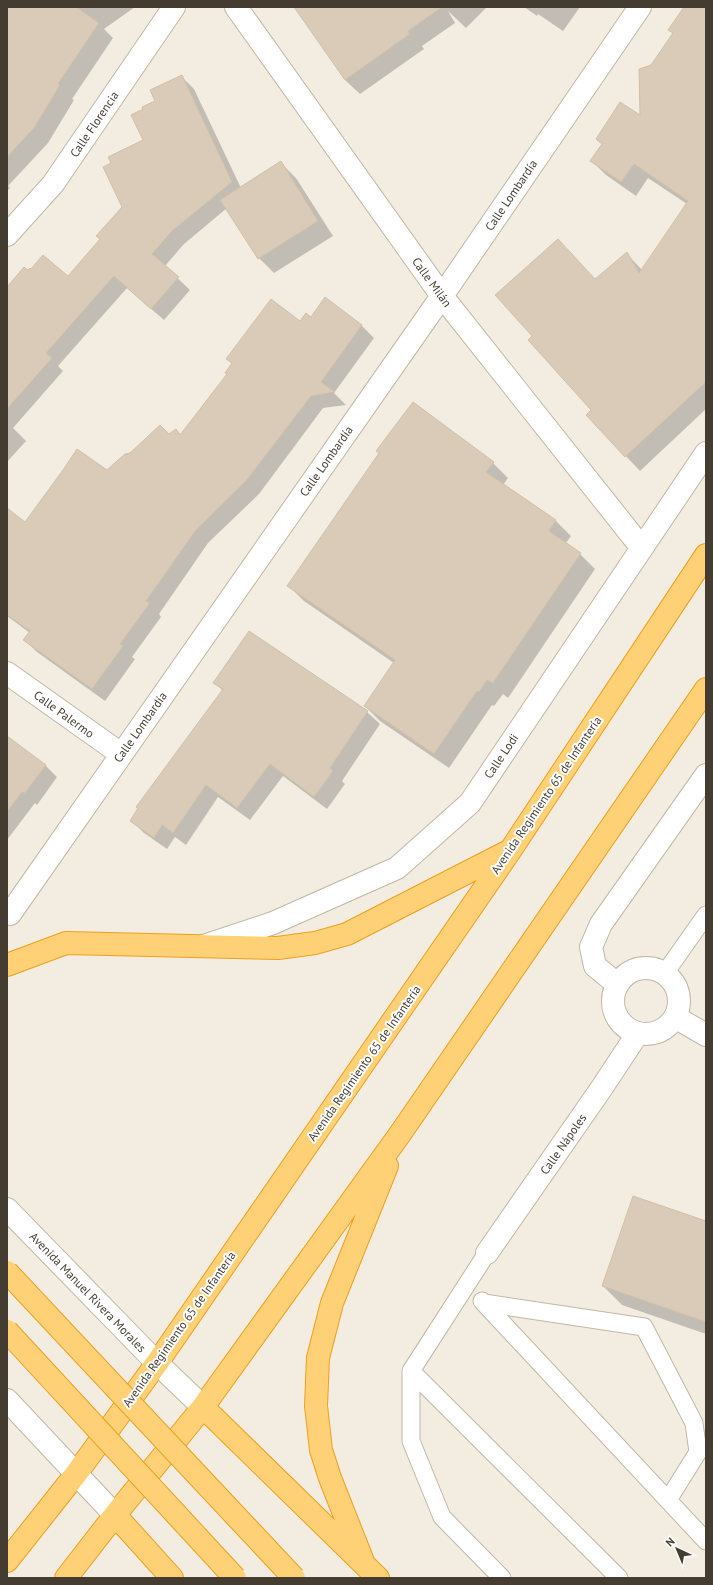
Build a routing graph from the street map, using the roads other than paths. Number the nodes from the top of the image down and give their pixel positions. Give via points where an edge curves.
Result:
1 (174, 7) edge
2 (236, 7) edge
3 (640, 7) edge
4 (7, 235) edge
5 (442, 296) junction
6 (706, 453) edge
7 (642, 546) junction
8 (706, 555) edge
9 (7, 673) edge
10 (706, 689) edge
11 (121, 754) junction
12 (706, 775) edge
13 (510, 851) junction
14 (10, 914) dead end
15 (706, 914) edge
16 (201, 946) junction
17 (7, 965) edge
18 (665, 973) junction
19 (617, 984) junction
20 (676, 1017) junction
21 (638, 1033) junction
22 (706, 1035) edge
23 (400, 1134) junction
24 (7, 1209) edge
25 (487, 1253) joint
26 (7, 1272) edge
27 (466, 1285) junction
28 (484, 1303) junction
29 (7, 1331) edge
30 (157, 1363) junction
31 (411, 1371) junction
32 (7, 1400) edge
33 (204, 1407) junction
34 (76, 1474) junction
35 (668, 1500) junction
36 (115, 1515) junction
37 (706, 1541) edge
38 (7, 1561) edge
39 (371, 1571) edge
40 (66, 1578) edge
41 (172, 1578) edge
42 (235, 1578) edge
43 (294, 1578) edge
44 (502, 1578) edge
45 (619, 1578) edge

1 - 4 street, Calle Florencia via 53,184
2 - 5 street, Calle Milán
3 - 5 street, Calle Lombardía
5 - 7 street, Calle Milán
5 - 11 street, Calle Lombardía
6 - 7 street, Calle Lodi
7 - 16 street, Calle Lodi via 470,803 397,868 273,923
8 - 13 highway, Avenida Regimiento 65 de Infantería
9 - 11 street, Calle Palermo
10 - 23 highway
11 - 14 street, Calle Lombardía
12 - 19 street via 601,924 591,948 595,966
13 - 16 highway via 347,934 315,943 278,948
13 - 30 highway, Avenida Regimiento 65 de Infantería
15 - 18 lane
16 - 17 highway via 66,943
18 - 19 street via 655,969 634,970
18 - 20 street via 678,991 680,1002
19 - 21 street via 613,995 616,1016 631,1032
20 - 21 street via 663,1030 653,1034
20 - 22 street
21 - 25 street, Calle Nápoles
23 - 33 highway
23 - 39 highway via 332,1303 318,1358 316,1406 321,1450 330,1478
24 - 30 street, Avenida Manuel Rivera Morales
25 - 27 lane
26 - 43 highway, bridge
27 - 28 lane
27 - 31 lane
28 - 35 lane
28 - 35 lane via 644,1327 694,1423 698,1452
29 - 42 highway, bridge
30 - 33 street, Avenida Manuel Rivera Morales
30 - 34 highway, Avenida Regimiento 65 de Infantería
31 - 44 lane via 411,1441 442,1517
31 - 45 lane
32 - 34 street
33 - 36 highway
33 - 39 highway
34 - 36 street
34 - 38 highway, Avenida Regimiento 65 de Infantería
35 - 37 lane
36 - 40 highway
36 - 41 highway

